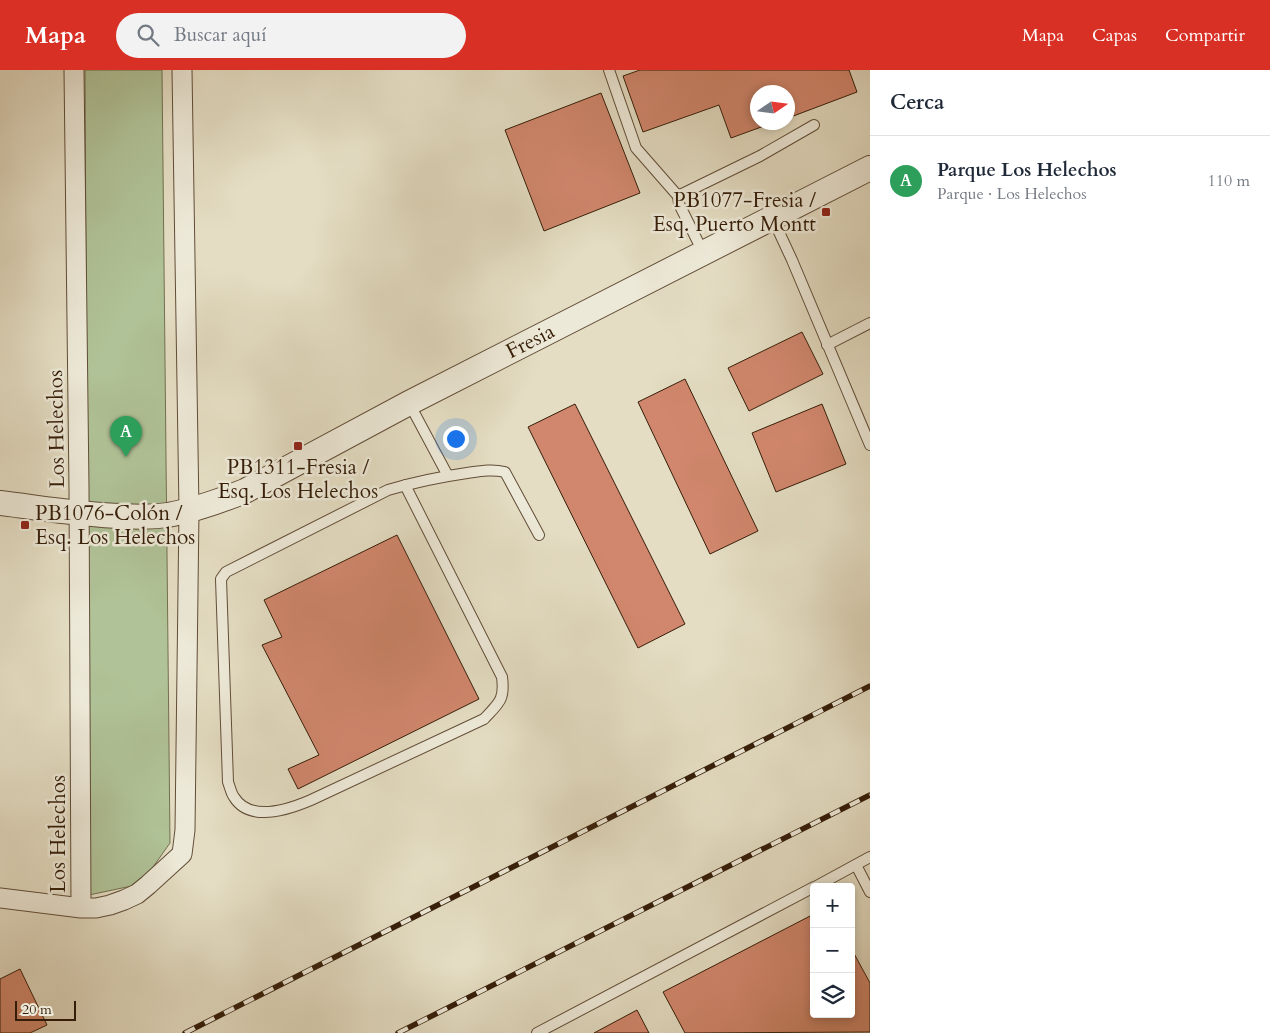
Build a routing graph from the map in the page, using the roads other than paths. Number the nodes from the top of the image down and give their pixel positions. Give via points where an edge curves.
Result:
1 (74, 70) edge
2 (182, 70) edge
3 (608, 70) edge
4 (814, 125) dead end
5 (870, 168) edge
6 (678, 196) junction
7 (772, 217) junction
8 (703, 252) junction
9 (870, 323) edge
10 (828, 345) junction
11 (409, 403) junction
12 (870, 445) edge
13 (448, 476) junction
14 (405, 485) junction
15 (0, 503) edge
16 (190, 510) junction
17 (79, 514) junction
18 (539, 535) dead end
19 (870, 858) edge
20 (856, 865) junction
21 (822, 883) edge
22 (810, 889) edge
23 (870, 892) edge
24 (0, 898) edge
25 (81, 908) junction
26 (538, 1033) edge

1 - 17 street, Los Helechos
2 - 16 street
3 - 6 lane via 636,148
4 - 6 lane
5 - 7 street, Fresia
6 - 8 lane
7 - 8 street, Fresia
7 - 10 lane
8 - 11 street, Fresia
9 - 10 lane
10 - 12 lane
11 - 13 lane
11 - 16 street, Fresia via 245,491
13 - 14 lane
13 - 18 lane via 495,470 506,472
14 - 14 lane via 388,490 226,572 221,579 228,782 234,798 252,811 263,813 298,806 484,719 501,699 502,677
15 - 17 street, Fresia
16 - 17 street, Fresia via 137,517
16 - 25 street via 182,854 137,894 110,906
17 - 25 street, Los Helechos
19 - 20 lane
20 - 21 lane
20 - 23 lane
22 - 26 lane
24 - 25 street

